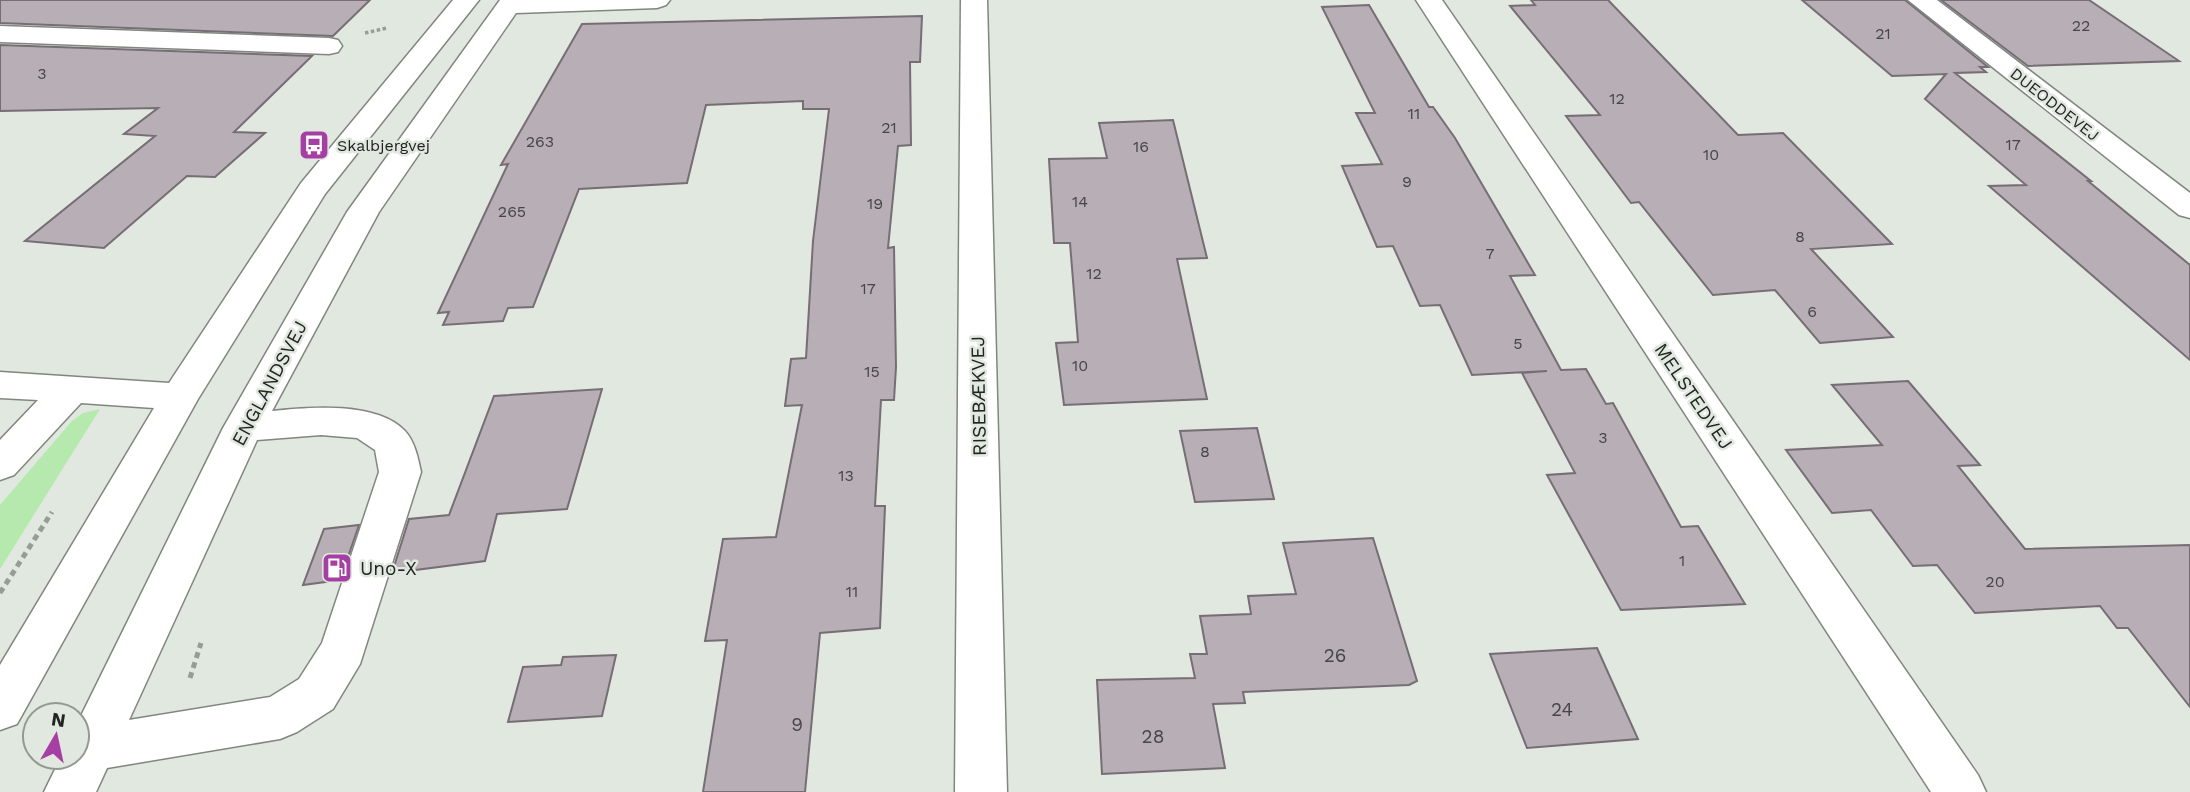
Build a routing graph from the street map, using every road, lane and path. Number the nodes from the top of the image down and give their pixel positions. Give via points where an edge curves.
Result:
1 (466, 0) edge
2 (657, 0) edge
3 (974, 0) edge
4 (1429, 0) edge
5 (1921, 0) edge
6 (511, 3) edge
7 (0, 34) edge
8 (329, 46) dead end
9 (2190, 208) edge
10 (0, 385) edge
11 (71, 390) junction
12 (180, 397) junction
13 (243, 428) junction
14 (0, 465) edge
15 (0, 709) edge
16 (91, 742) edge
17 (91, 748) edge
18 (78, 771) edge
19 (69, 792) edge
20 (981, 792) edge
21 (1960, 792) edge

1 - 12 street via 312,190
2 - 6 street
3 - 20 street, RISEBÆKVEJ
4 - 21 street, MELSTEDVEJ
5 - 9 street, DUEODDEVEJ
6 - 13 street, ENGLANDSVEJ via 363,212
7 - 8 street
10 - 11 street
11 - 12 street
11 - 14 street
12 - 15 street
13 - 16 street, ENGLANDSVEJ
13 - 17 street via 346,423 378,429 393,443 400,471 343,650 316,694 279,717
18 - 19 street, ENGLANDSVEJ

